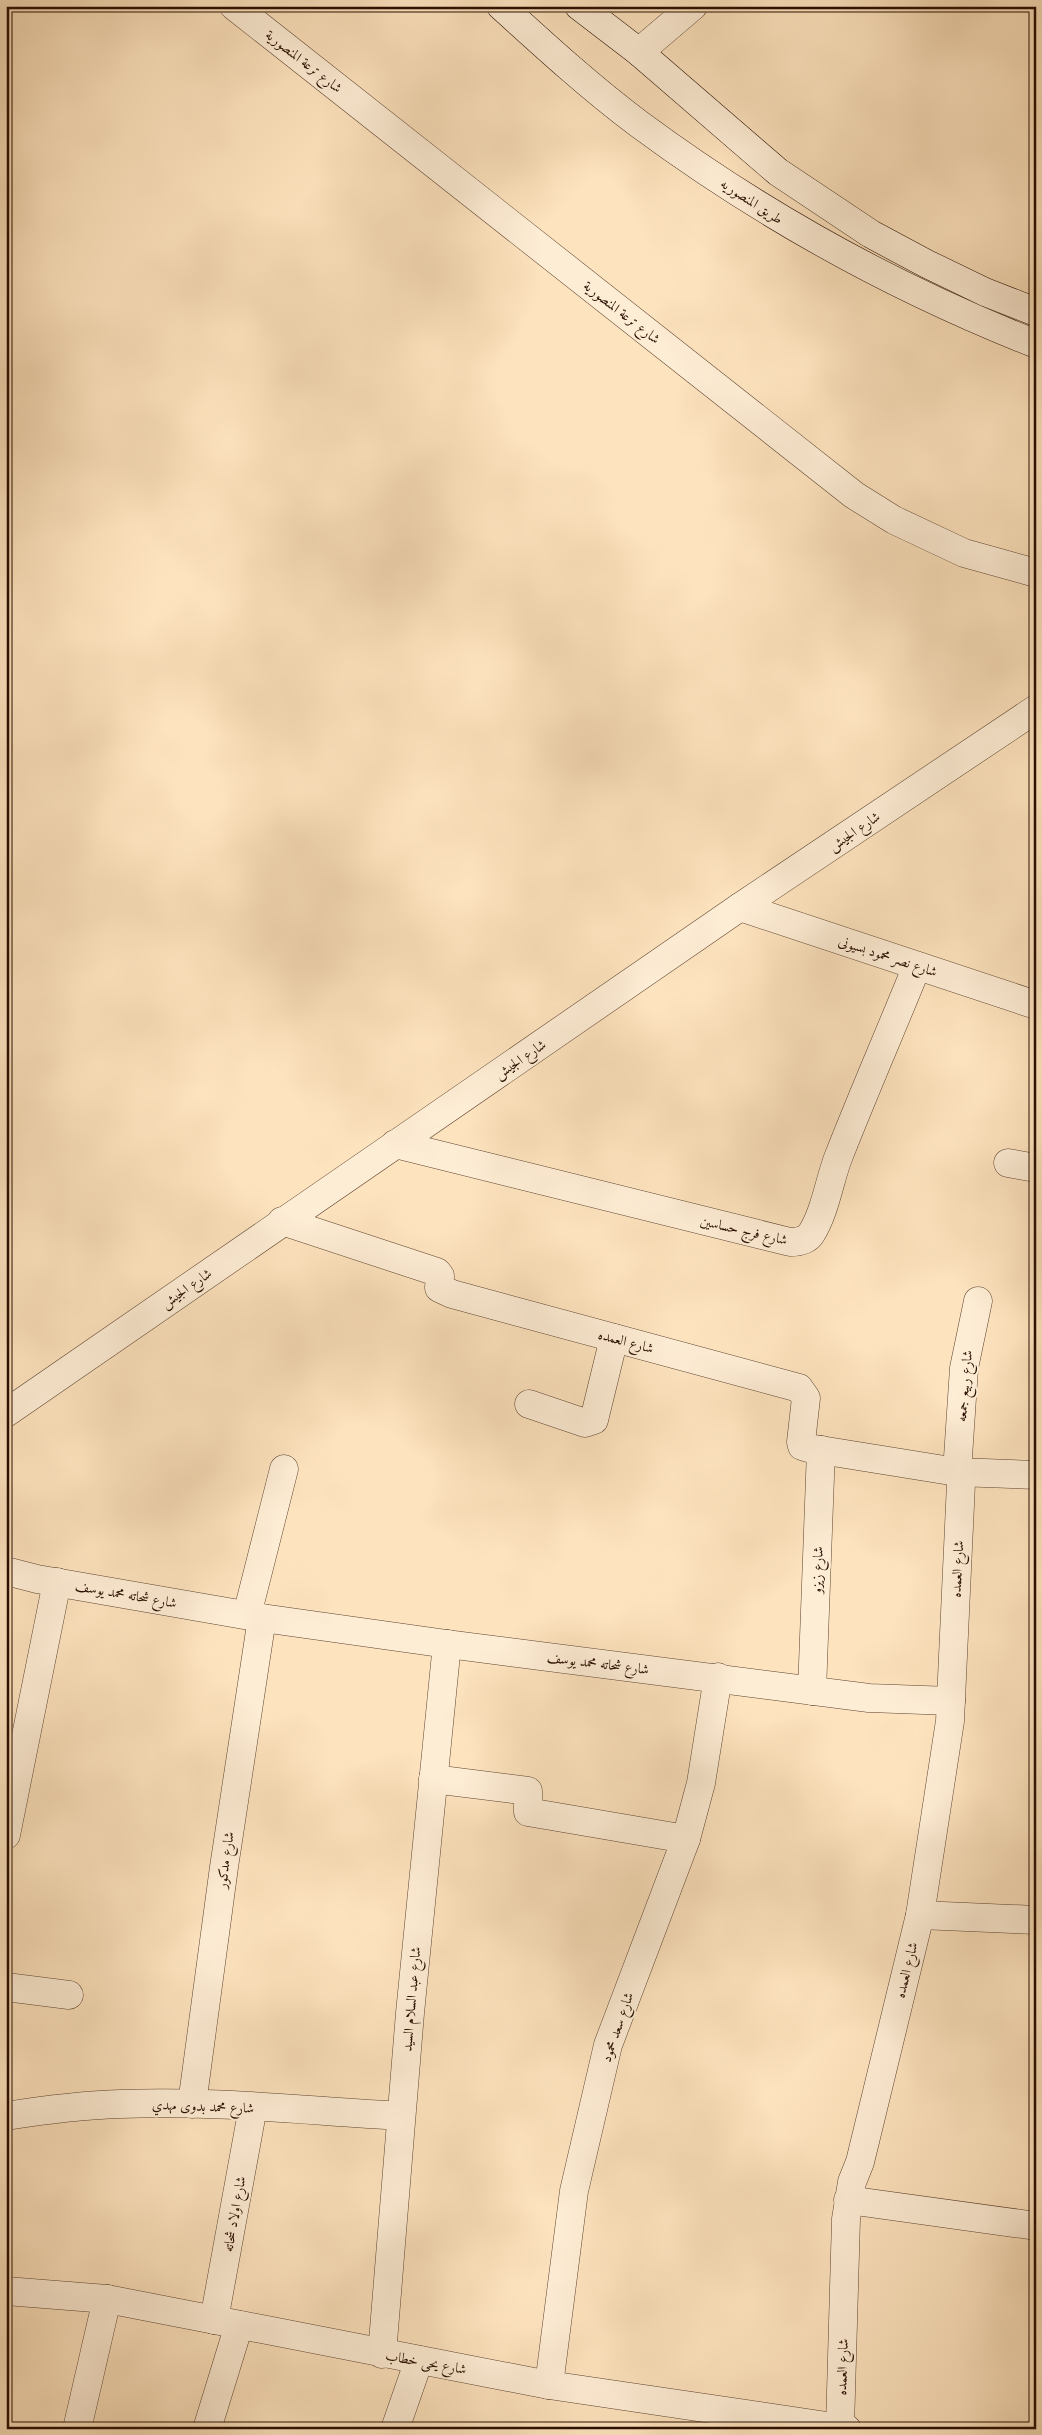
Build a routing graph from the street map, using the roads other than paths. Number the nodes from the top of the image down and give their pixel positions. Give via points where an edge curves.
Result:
1 (234, 6) edge
2 (500, 6) edge
3 (579, 6) edge
4 (693, 6) edge
5 (639, 52) junction
6 (1036, 312) edge
7 (1036, 344) edge
8 (1036, 573) edge
9 (1036, 709) edge
10 (740, 907) junction
11 (917, 966) junction
12 (1036, 1005) edge
13 (395, 1144) junction
14 (1008, 1163) dead end
15 (1036, 1168) edge
16 (282, 1221) junction
17 (978, 1301) dead end
18 (614, 1338) junction
19 (529, 1404) dead end
20 (6, 1413) edge
21 (821, 1450) junction
22 (284, 1469) dead end
23 (958, 1472) junction
24 (1036, 1475) edge
25 (6, 1571) edge
26 (57, 1582) junction
27 (254, 1616) junction
28 (447, 1644) junction
29 (718, 1678) junction
30 (812, 1691) junction
31 (951, 1701) junction
32 (433, 1779) junction
33 (6, 1835) edge
34 (686, 1839) junction
35 (920, 1915) junction
36 (1036, 1920) edge
37 (6, 1987) edge
38 (69, 1995) dead end
39 (192, 2104) junction
40 (253, 2107) junction
41 (6, 2116) edge
42 (401, 2116) junction
43 (848, 2200) junction
44 (1036, 2226) edge
45 (6, 2291) edge
46 (107, 2298) junction
47 (226, 2323) junction
48 (382, 2354) junction
49 (419, 2360) junction
50 (550, 2385) junction
51 (707, 2418) edge
52 (844, 2428) edge
53 (77, 2429) edge
54 (207, 2429) edge
55 (395, 2429) edge

1 - 8 street, شارع ترعة المنصورية via 854,495 894,520 964,553
2 - 7 street, طريق المنصوريه via 638,123 781,220 864,267 942,305
3 - 5 street
4 - 5 street
5 - 6 street via 785,178 871,234 927,264
9 - 10 street, شارع الجيش
10 - 11 street, شارع نصر محمود بسيونى
10 - 13 street, شارع الجيش
11 - 12 street, شارع نصر محمود بسيونى
11 - 13 street, شارع فرج حساسين via 837,1160 818,1219 807,1238 799,1242
13 - 16 street, شارع الجيش
14 - 15 street
16 - 18 street, شارع العمده via 437,1272 440,1288 452,1294
16 - 20 street, شارع الجيش
17 - 23 street, شارع ربيع جمعه via 964,1368
18 - 19 street via 594,1420 586,1422
18 - 21 street, شارع العمده via 798,1388 806,1398 802,1446
21 - 23 street, شارع العمده
21 - 30 street, شارع زيزو
22 - 27 street
23 - 24 street
23 - 31 street, شارع العمده via 961,1483
25 - 26 street, شارع شحاته محمد يوسف
26 - 27 street, شارع شحاته محمد يوسف
26 - 33 street
27 - 28 street, شارع شحاته محمد يوسف
27 - 39 street, شارع مدكور
28 - 29 street, شارع شحاته محمد يوسف
28 - 32 street, شارع عبد السلام السيد
29 - 30 street, شارع شحاته محمد يوسف
29 - 34 street, شارع سعد محمود via 701,1783
30 - 31 street, شارع شحاته محمد يوسف via 868,1698
31 - 35 street, شارع العمده
32 - 34 street via 528,1791 528,1812
32 - 42 street, شارع عبد السلام السيد
34 - 50 street, شارع سعد محمود via 608,2045 574,2191
35 - 36 street
35 - 43 street, شارع العمده
37 - 38 street
39 - 40 street, شارع محمد بدوى مهدي
39 - 41 street, شارع محمد بدوى مهدي via 112,2104
40 - 42 street, شارع محمد بدوى مهدي
40 - 47 street, شارع اولاد شحاته
42 - 48 street, شارع عبد السلام السيد
43 - 44 street
43 - 52 street, شارع العمده
45 - 46 street, شارع يحى خطاب
46 - 47 street, شارع يحى خطاب
46 - 53 street
47 - 48 street, شارع يحى خطاب
47 - 54 street, شارع اولاد شحاته
48 - 49 street, شارع يحى خطاب
49 - 50 street, شارع يحى خطاب
49 - 55 street
50 - 51 street, شارع يحى خطاب
51 - 52 street, شارع يحى خطاب

